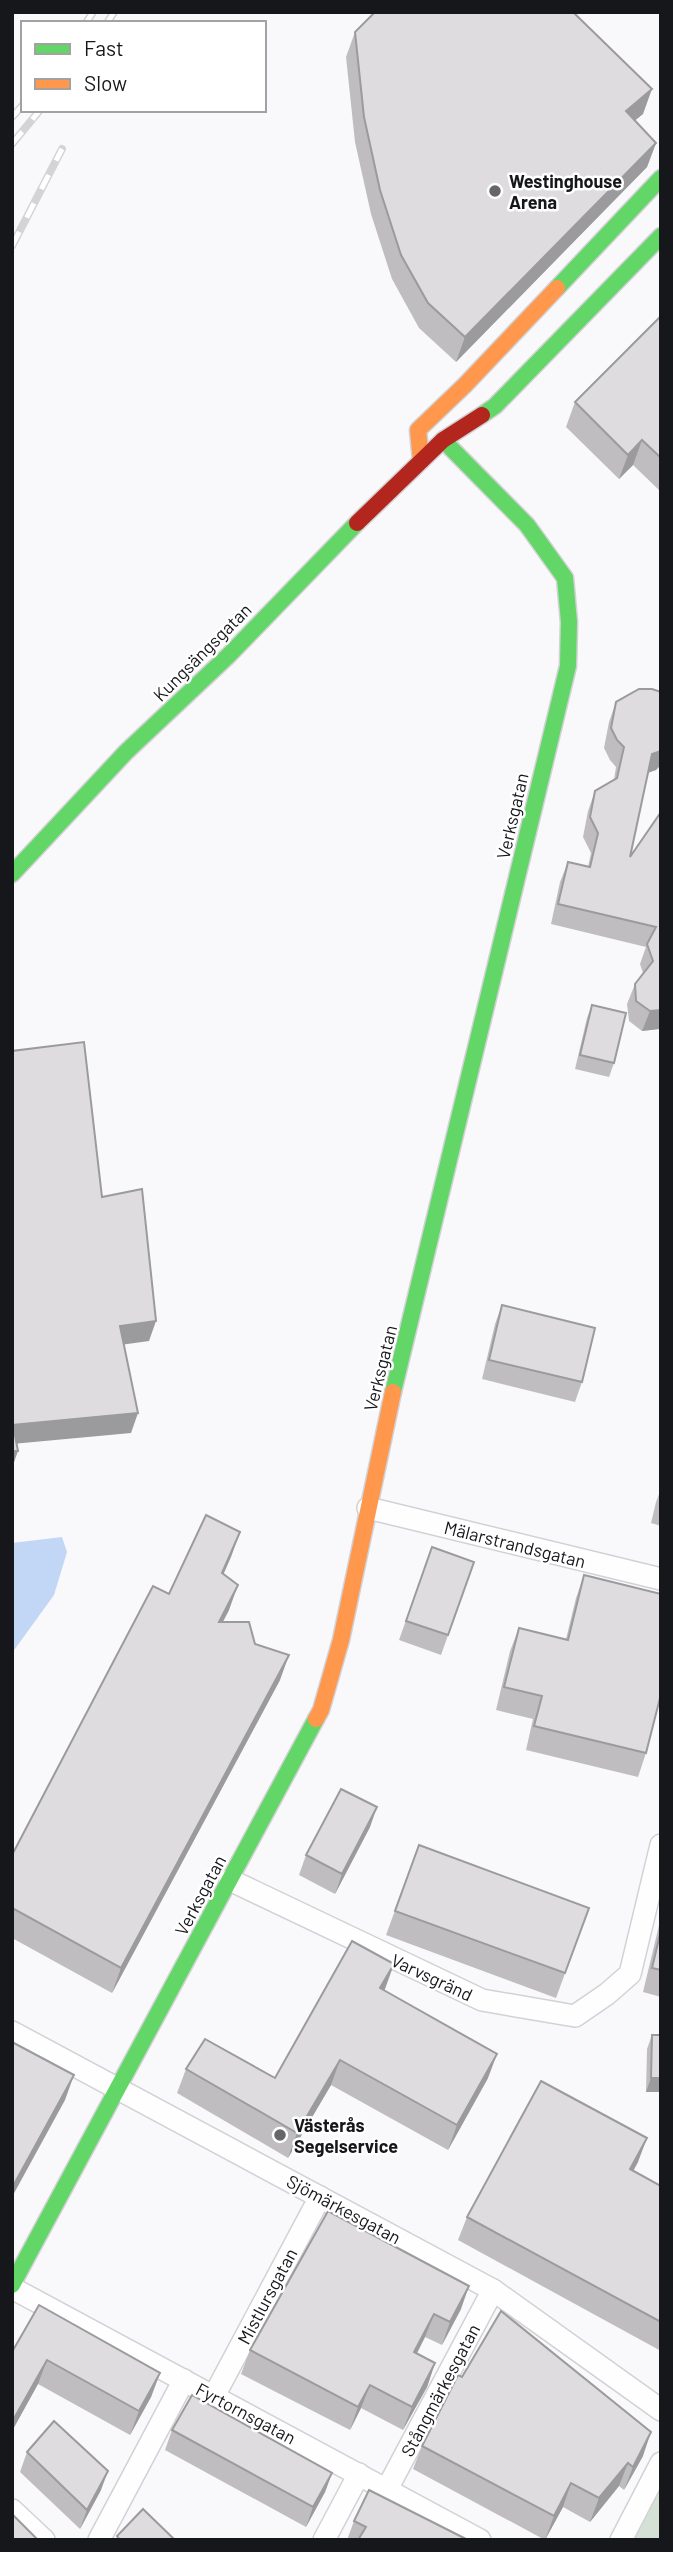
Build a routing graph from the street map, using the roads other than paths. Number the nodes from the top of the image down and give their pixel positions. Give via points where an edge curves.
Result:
1 (661, 178) edge
2 (661, 236) edge
3 (590, 253) junction
4 (443, 440) junction
5 (421, 461) junction
6 (12, 874) edge
7 (368, 1508) junction
8 (661, 1580) edge
9 (661, 1846) edge
10 (230, 1880) junction
11 (12, 2032) edge
12 (118, 2088) junction
13 (320, 2197) junction
14 (12, 2287) edge
15 (493, 2290) junction
16 (184, 2380) junction
17 (214, 2396) junction
18 (661, 2410) edge
19 (661, 2463) edge
20 (359, 2474) junction
21 (387, 2489) junction
22 (12, 2510) edge
23 (44, 2540) edge
24 (99, 2540) edge
25 (324, 2540) edge
26 (480, 2540) edge
27 (621, 2540) edge

1 - 3 street, Kungsängsgatan
2 - 4 street, Kungsängsgatan via 495,406
3 - 4 street, Kungsängsgatan via 563,299 457,416
3 - 5 street, Kungsängsgatan via 418,430
4 - 5 street, Kungsängsgatan
4 - 7 street, Verksgatan via 527,525 565,578 568,666
5 - 6 street, Kungsängsgatan via 126,752
7 - 8 street, Mälarstrandsgatan
7 - 10 street, Verksgatan via 341,1640 321,1710
9 - 10 street, Varvsgränd via 630,1974 575,2016 482,2000
10 - 12 street, Verksgatan
11 - 12 street, Sjömärkesgatan
12 - 13 street, Sjömärkesgatan
12 - 14 street, Verksgatan
13 - 15 street, Sjömärkesgatan
13 - 17 street, Mistlursgatan
14 - 16 street, Fyrtornsgatan
15 - 18 street, Sjömärkesgatan
15 - 21 street, Stångmärkesgatan
16 - 17 street, Fyrtornsgatan
16 - 24 street
17 - 20 street, Fyrtornsgatan
19 - 27 street
20 - 21 street, Fyrtornsgatan
20 - 25 street
21 - 26 street, Fyrtornsgatan
22 - 23 street

